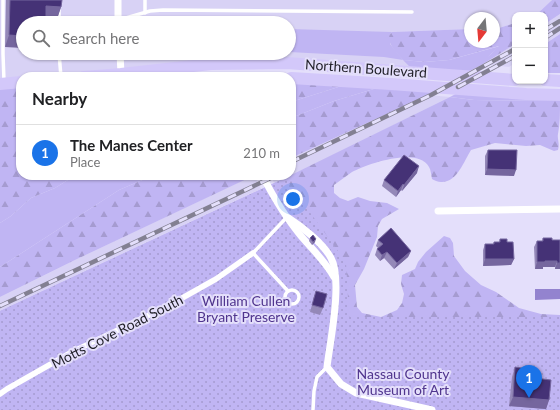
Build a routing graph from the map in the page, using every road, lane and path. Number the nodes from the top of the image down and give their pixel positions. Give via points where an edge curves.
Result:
1 (3, 0) edge
2 (118, 0) edge
3 (145, 0) edge
4 (59, 8) edge
5 (412, 12) dead end
6 (145, 13) junction
7 (59, 16) edge
8 (118, 16) edge
9 (136, 16) edge
10 (60, 60) edge
11 (121, 60) edge
12 (61, 72) edge
13 (122, 72) edge
14 (152, 72) edge
15 (296, 78) edge
16 (512, 80) edge
17 (548, 80) edge
18 (560, 81) edge
19 (16, 83) edge
20 (2, 84) edge
21 (560, 95) edge
22 (264, 180) edge
23 (560, 210) edge
24 (438, 211) dead end
25 (287, 217) junction
26 (253, 253) junction
27 (288, 291) dead end
28 (327, 367) junction
29 (0, 394) edge
30 (313, 410) edge
31 (432, 410) edge

1 - 20 lane
2 - 8 street
3 - 6 lane
4 - 7 lane
5 - 6 lane via 163,10
6 - 9 lane
10 - 12 lane
11 - 13 street
14 - 16 main road, Northern Boulevard via 210,64 287,63
15 - 21 main road, Northern Boulevard
17 - 18 main road
19 - 20 main road
22 - 25 street
23 - 24 street
25 - 26 lane
25 - 28 street via 335,279 336,296
26 - 27 lane
26 - 29 street, Motts Cove Road South via 216,279 168,306 72,352
28 - 30 lane via 317,377
28 - 31 street via 341,384 356,393

